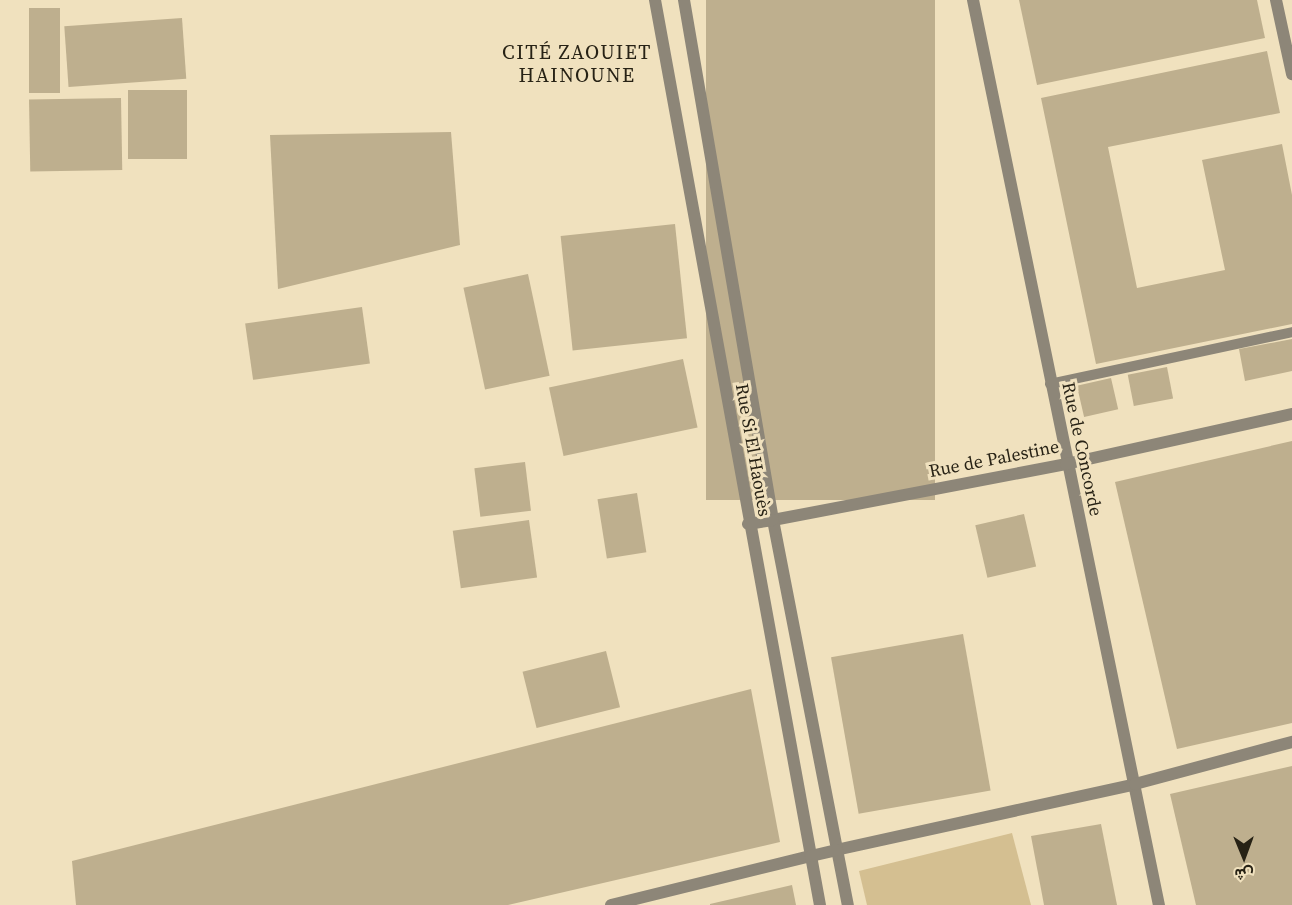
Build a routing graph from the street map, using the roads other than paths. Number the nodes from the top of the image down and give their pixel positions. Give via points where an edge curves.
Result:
1 (655, 0) edge
2 (684, 0) edge
3 (973, 0) edge
4 (1276, 0) edge
5 (1292, 74) edge
6 (1292, 332) edge
7 (1050, 384) junction
8 (1292, 414) edge
9 (1066, 464) junction
10 (773, 520) junction
11 (748, 524) junction
12 (1292, 742) edge
13 (1135, 784) junction
14 (836, 850) junction
15 (811, 856) junction
16 (610, 905) edge
17 (820, 905) edge
18 (848, 905) edge
19 (1159, 905) edge

1 - 11 street, Rue Si El Haouès
2 - 10 street, Rue Si El Haouès
3 - 7 street, Rue de Concorde
4 - 5 street
6 - 7 lane
7 - 9 street, Rue de Concorde
8 - 9 street, Rue de Palestine
9 - 10 street, Rue de Palestine
9 - 13 street, Rue de Concorde
10 - 11 street, Rue de Palestine
10 - 14 street, Rue Si El Haouès
11 - 15 street, Rue Si El Haouès
12 - 13 street
13 - 14 street
13 - 19 street, Rue de Concorde
14 - 15 street
14 - 18 street, Rue Si El Haouès
15 - 16 street
15 - 17 street, Rue Si El Haouès

